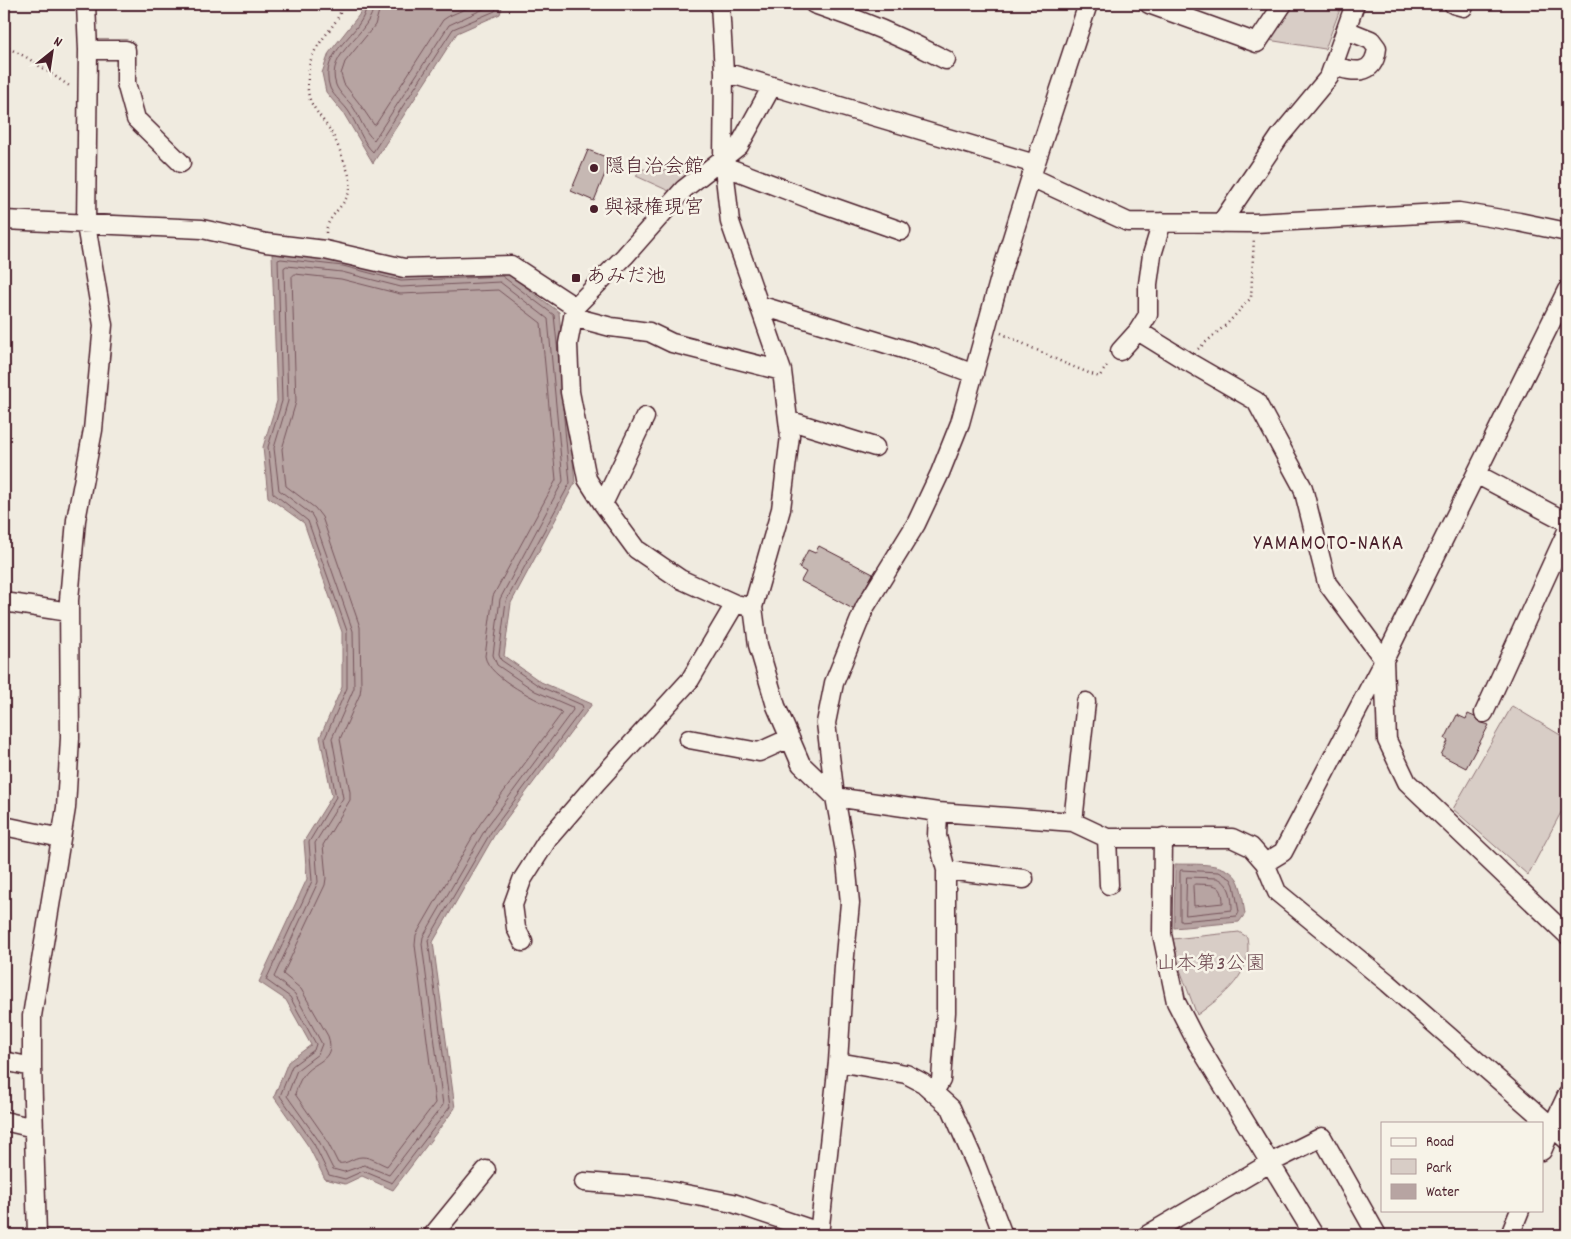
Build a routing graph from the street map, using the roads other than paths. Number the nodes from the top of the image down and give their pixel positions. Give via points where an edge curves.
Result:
1 (86, 4) edge
2 (720, 4) edge
3 (814, 4) edge
4 (1088, 4) edge
5 (1149, 4) edge
6 (1283, 4) edge
7 (1355, 4) edge
8 (1346, 30) junction
9 (88, 50) junction
10 (946, 60) dead end
11 (1333, 66) junction
12 (724, 72) junction
13 (772, 86) junction
14 (724, 162) junction
15 (181, 163) dead end
16 (1033, 171) junction
17 (4, 220) edge
18 (1162, 222) junction
19 (1221, 223) junction
20 (86, 225) junction
21 (901, 231) dead end
22 (1567, 232) edge
23 (1567, 290) edge
24 (759, 305) junction
25 (574, 312) junction
26 (1138, 331) junction
27 (1120, 351) road end
28 (782, 371) junction
29 (974, 374) junction
30 (646, 417) dead end
31 (788, 420) junction
32 (875, 447) dead end
33 (1476, 474) junction
34 (603, 504) junction
35 (1567, 522) edge
36 (1567, 531) edge
37 (4, 602) edge
38 (735, 604) junction
39 (753, 607) junction
40 (69, 612) junction
41 (1384, 660) junction
42 (1086, 702) dead end
43 (1484, 713) dead end
44 (790, 738) junction
45 (689, 739) dead end
46 (835, 797) junction
47 (938, 812) junction
48 (1073, 822) junction
49 (4, 826) edge
50 (61, 838) junction
51 (1107, 838) junction
52 (1163, 838) junction
53 (1265, 863) junction
54 (946, 870) junction
55 (1024, 879) dead end
56 (1109, 885) dead end
57 (1567, 935) edge
58 (523, 942) dead end
59 (4, 1061) edge
60 (838, 1062) junction
61 (32, 1067) junction
62 (934, 1092) junction
63 (1567, 1094) edge
64 (4, 1121) edge
65 (1552, 1127) junction
66 (34, 1128) junction
67 (1567, 1140) edge
68 (1544, 1147) edge
69 (1270, 1163) junction
70 (486, 1170) dead end
71 (584, 1182) dead end
72 (1519, 1212) edge
73 (819, 1234) edge
74 (1309, 1234) edge
75 (37, 1235) edge
76 (433, 1235) edge
77 (1003, 1235) edge
78 (1147, 1235) edge
79 (1377, 1235) edge
80 (1510, 1235) edge

1 - 9 street
2 - 12 street
3 - 10 street
4 - 16 street
5 - 6 street via 1257,43
7 - 8 street
8 - 11 street
8 - 11 street via 1371,40 1377,48 1376,59 1355,72
9 - 15 street via 126,50 126,82 136,118
9 - 20 street
11 - 19 street via 1329,77 1280,136
12 - 13 street
12 - 14 street
13 - 14 street via 738,146
13 - 16 street
14 - 21 street via 810,199
14 - 24 street via 730,222
14 - 25 street via 684,189
16 - 18 street via 1128,222
16 - 29 street
17 - 20 street
18 - 19 street
18 - 26 street via 1152,255 1148,316
19 - 22 street via 1459,212
20 - 25 street via 202,229 266,243 325,250 404,268 511,265
20 - 40 street via 103,325 93,430 76,520
23 - 33 street
24 - 28 street
24 - 29 street
25 - 28 street via 611,328 649,332 672,343
25 - 34 street via 568,344 570,392 587,479
26 - 27 street
26 - 41 street via 1256,400 1302,488 1327,583
28 - 31 street
29 - 46 street via 960,423 940,473 916,524 865,607 834,683 826,723
30 - 34 street
31 - 32 street
31 - 39 street via 790,436 781,509
33 - 35 street
33 - 41 street
34 - 38 street via 636,549 680,580
36 - 43 street
37 - 40 street
38 - 39 street
38 - 58 street via 690,680 548,839 522,880 513,905 516,928
39 - 44 street via 758,645 776,706
40 - 50 street via 70,738
41 - 53 street via 1283,852
41 - 57 street via 1387,740 1407,782
42 - 48 street
44 - 45 street via 759,752
44 - 46 street via 801,764
46 - 47 street
46 - 60 street via 850,904
47 - 48 street
47 - 54 street via 937,836
48 - 51 street
49 - 50 street
50 - 61 street via 32,1016
51 - 52 street
51 - 56 street
52 - 53 street via 1232,838 1251,847
52 - 69 street via 1162,934 1176,1002
53 - 65 street via 1277,892 1388,983
54 - 55 street
54 - 62 street via 946,1012 941,1080
59 - 61 street
60 - 62 street via 906,1074
60 - 73 street
61 - 66 street
62 - 77 street via 951,1108
63 - 65 street
64 - 66 street
65 - 67 street
65 - 68 street
66 - 75 street
69 - 74 street
69 - 78 street
69 - 79 street via 1322,1137
70 - 76 street
71 - 73 street via 648,1187 733,1203
72 - 80 street

